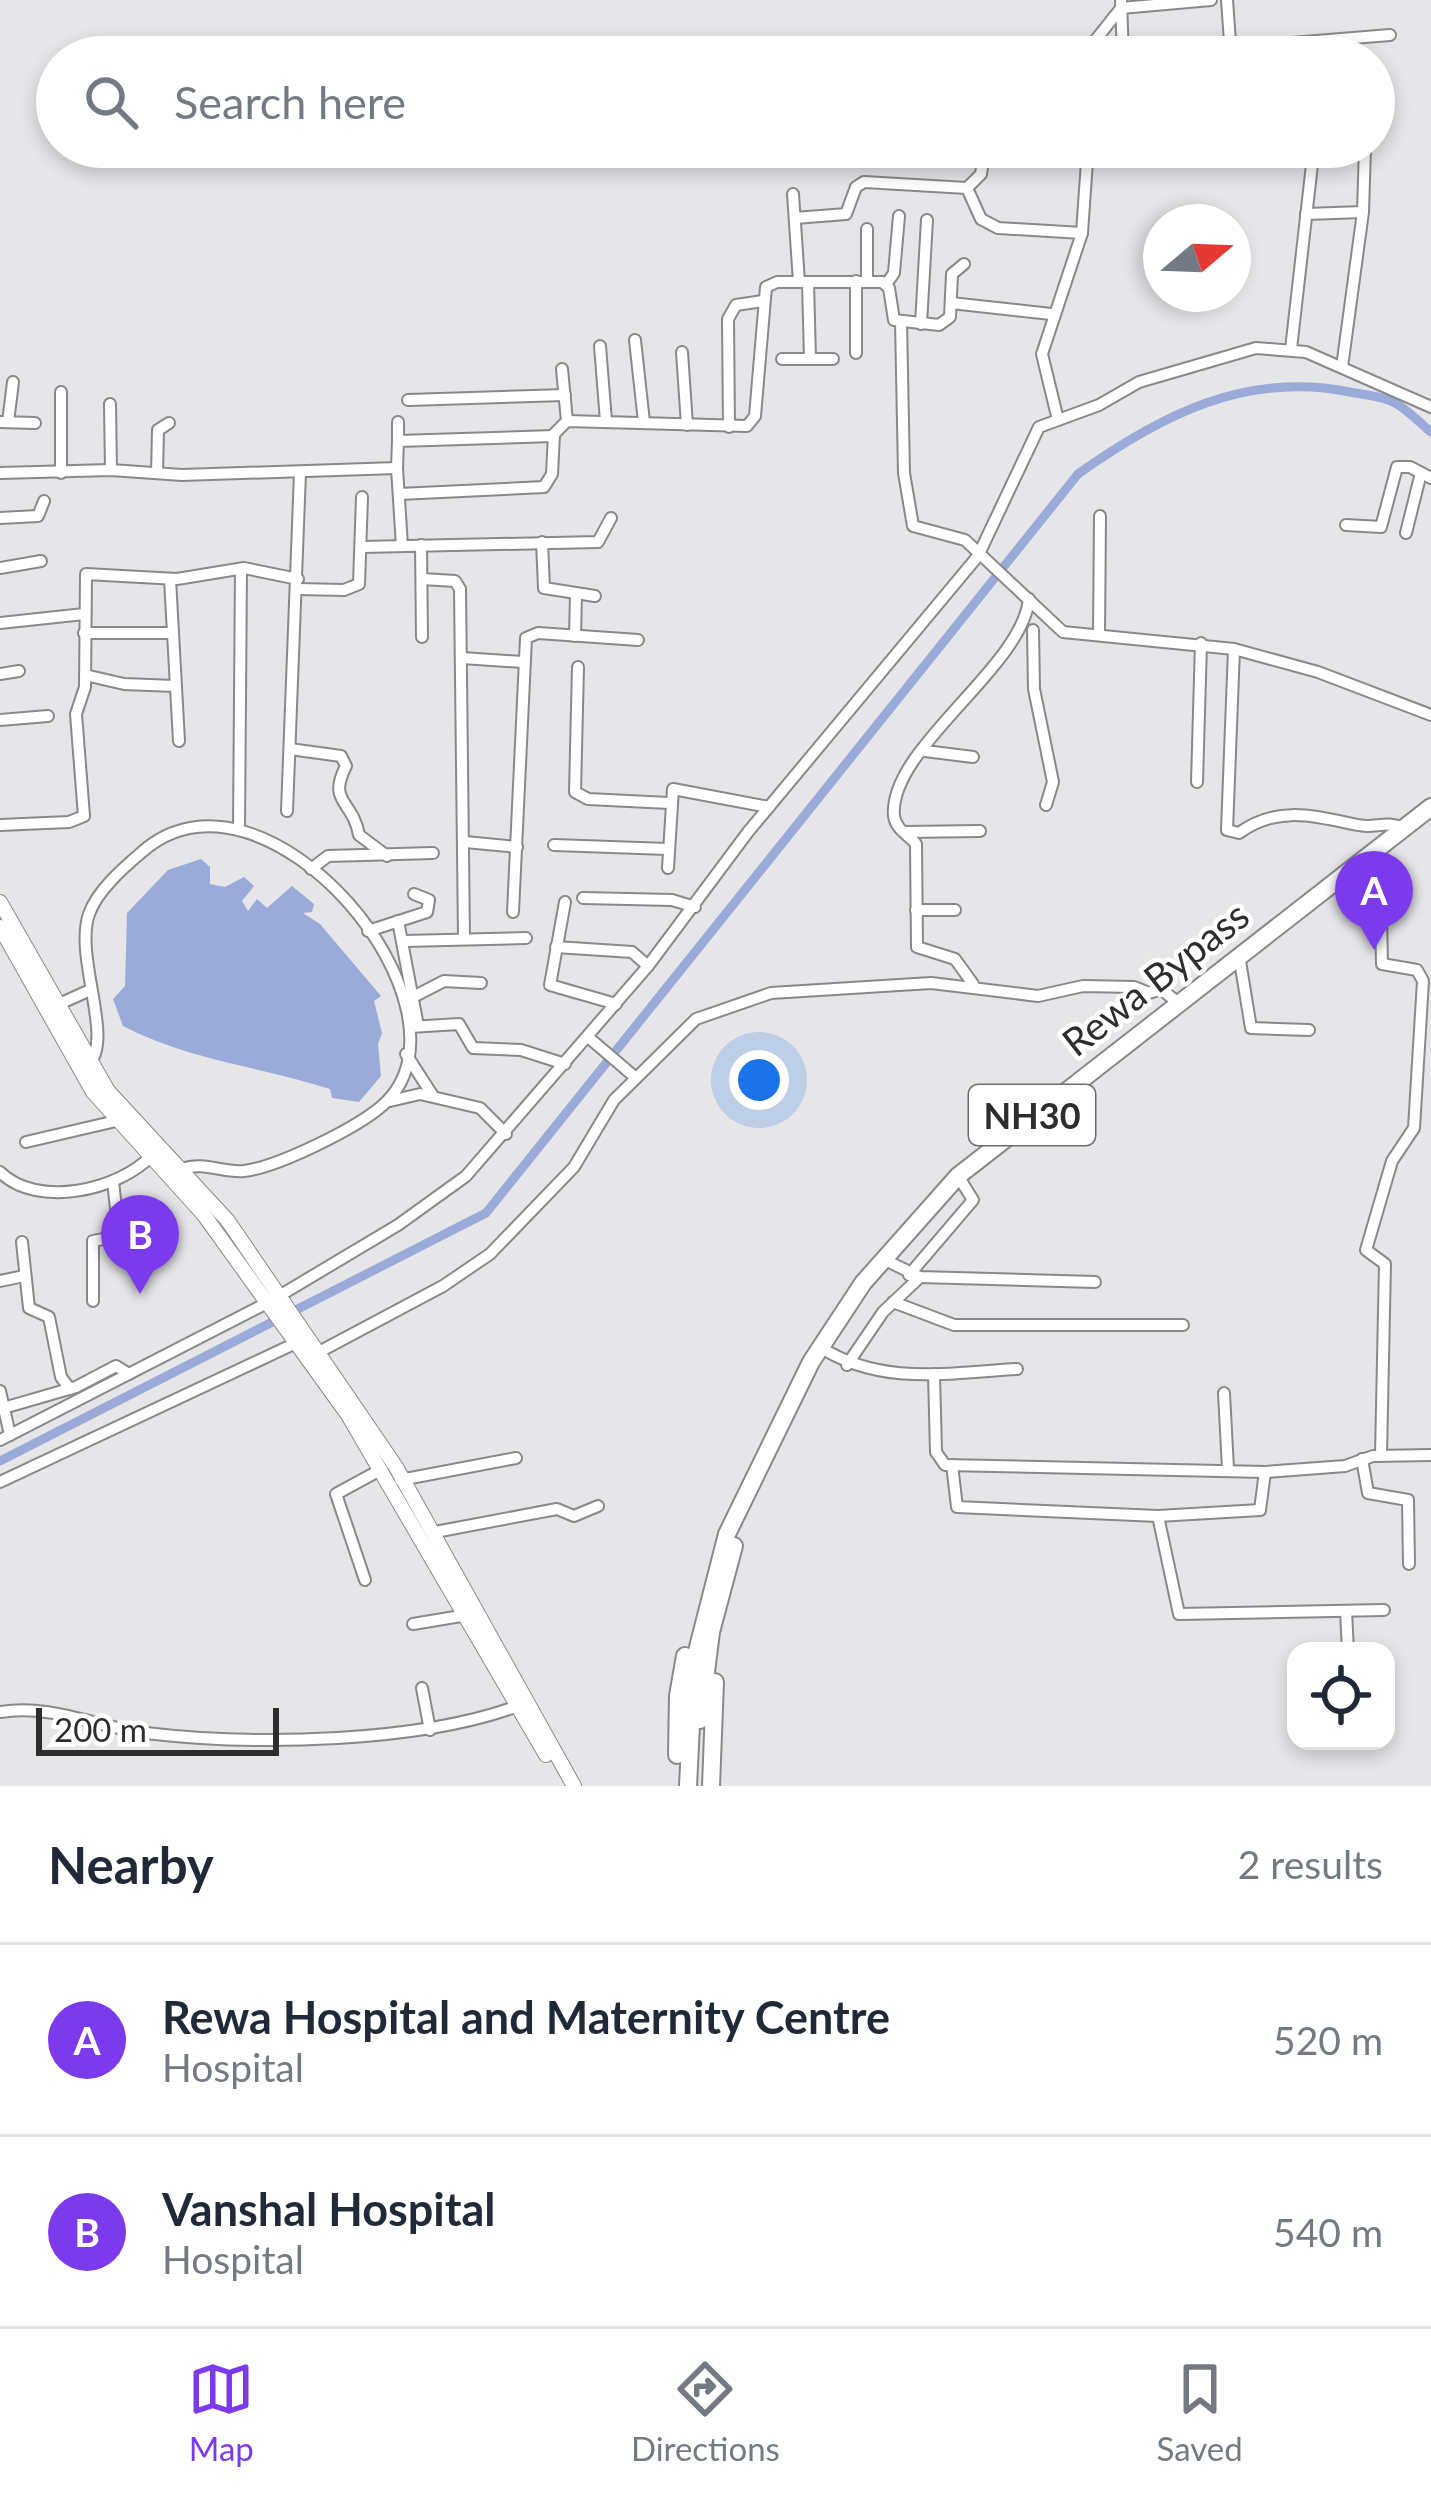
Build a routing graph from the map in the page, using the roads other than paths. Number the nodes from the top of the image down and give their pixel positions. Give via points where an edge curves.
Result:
1 (1211, 0) edge
2 (1227, 0) edge
3 (1121, 4) edge
4 (1390, 35) dead end
5 (1097, 36) edge
6 (1122, 36) edge
7 (1230, 36) edge
8 (1377, 36) edge
9 (982, 168) edge
10 (1087, 168) edge
11 (1311, 168) edge
12 (1364, 168) edge
13 (967, 188) junction
14 (793, 194) dead end
15 (1363, 212) junction
16 (1306, 214) junction
17 (899, 216) dead end
18 (795, 218) junction
19 (927, 220) dead end
20 (867, 229) dead end
21 (1082, 233) junction
22 (964, 264) dead end
23 (861, 281) junction
24 (804, 282) junction
25 (887, 284) junction
26 (763, 302) junction
27 (951, 303) junction
28 (1051, 314) junction
29 (901, 321) junction
30 (921, 324) junction
31 (635, 340) dead end
32 (600, 346) dead end
33 (1291, 349) junction
34 (682, 352) dead end
35 (856, 353) dead end
36 (782, 358) dead end
37 (833, 358) dead end
38 (810, 359) junction
39 (1342, 367) junction
40 (562, 369) dead end
41 (14, 382) dead end
42 (61, 392) dead end
43 (565, 395) junction
44 (408, 400) dead end
45 (110, 404) dead end
46 (1431, 407) edge
47 (1058, 420) junction
48 (567, 421) junction
49 (4, 422) edge
50 (398, 422) dead end
51 (606, 422) junction
52 (644, 422) junction
53 (35, 424) dead end
54 (169, 424) dead end
55 (687, 425) junction
56 (728, 427) junction
57 (554, 436) junction
58 (398, 441) junction
59 (397, 468) junction
60 (112, 470) junction
61 (0, 473) edge
62 (61, 473) junction
63 (157, 473) junction
64 (300, 473) junction
65 (1426, 476) edge
66 (399, 494) junction
67 (362, 497) dead end
68 (44, 501) dead end
69 (1100, 516) dead end
70 (0, 518) edge
71 (611, 518) dead end
72 (1346, 525) dead end
73 (1406, 533) dead end
74 (542, 542) junction
75 (421, 545) junction
76 (402, 546) junction
77 (362, 547) junction
78 (980, 558) junction
79 (41, 561) dead end
80 (0, 568) edge
81 (241, 568) junction
82 (170, 579) junction
83 (422, 579) junction
84 (298, 584) junction
85 (576, 594) junction
86 (595, 596) dead end
87 (1029, 599) junction
88 (84, 614) junction
89 (0, 623) edge
90 (1027, 630) junction
91 (1059, 630) junction
92 (84, 633) junction
93 (172, 633) junction
94 (1099, 634) junction
95 (575, 636) junction
96 (422, 637) dead end
97 (638, 640) dead end
98 (1201, 643) junction
99 (1234, 649) junction
100 (462, 658) junction
101 (523, 662) junction
102 (578, 667) dead end
103 (19, 671) dead end
104 (0, 674) edge
105 (85, 675) junction
106 (176, 686) junction
107 (48, 716) dead end
108 (1431, 716) edge
109 (0, 720) edge
110 (179, 741) dead end
111 (290, 749) junction
112 (925, 751) junction
113 (973, 757) dead end
114 (1197, 782) dead end
115 (669, 802) junction
116 (1046, 805) dead end
117 (769, 807) junction
118 (1431, 807) edge
119 (287, 811) dead end
120 (0, 825) edge
121 (239, 827) junction
122 (1404, 828) junction
123 (980, 831) dead end
124 (902, 832) junction
125 (465, 842) junction
126 (554, 845) dead end
127 (517, 847) junction
128 (668, 849) junction
129 (433, 853) dead end
130 (387, 856) junction
131 (311, 868) junction
132 (668, 868) dead end
133 (1334, 882) junction
134 (414, 894) dead end
135 (584, 898) dead end
136 (0, 902) edge
137 (565, 902) dead end
138 (695, 907) junction
139 (916, 910) junction
140 (955, 910) dead end
141 (513, 912) dead end
142 (398, 921) junction
143 (0, 927) edge
144 (368, 931) junction
145 (526, 938) dead end
146 (464, 939) junction
147 (404, 941) junction
148 (556, 947) junction
149 (1239, 955) junction
150 (648, 966) junction
151 (482, 983) dead end
152 (973, 984) junction
153 (88, 991) junction
154 (415, 996) junction
155 (1177, 1002) junction
156 (51, 1003) junction
157 (616, 1004) junction
158 (1427, 1009) edge
159 (414, 1027) junction
160 (1309, 1030) dead end
161 (591, 1039) junction
162 (406, 1054) junction
163 (89, 1064) junction
164 (565, 1064) junction
165 (633, 1075) junction
166 (433, 1096) junction
167 (387, 1102) junction
168 (116, 1120) junction
169 (506, 1134) junction
170 (26, 1142) dead end
171 (151, 1156) junction
172 (182, 1169) junction
173 (0, 1172) edge
174 (958, 1176) junction
175 (113, 1181) junction
176 (22, 1242) dead end
177 (883, 1259) junction
178 (24, 1276) junction
179 (914, 1276) junction
180 (0, 1280) edge
181 (1095, 1282) dead end
182 (93, 1300) dead end
183 (893, 1302) junction
184 (277, 1304) junction
185 (1183, 1325) dead end
186 (300, 1338) junction
187 (820, 1347) junction
188 (319, 1352) junction
189 (848, 1365) junction
190 (1017, 1369) dead end
191 (129, 1374) junction
192 (934, 1374) junction
193 (70, 1389) junction
194 (0, 1391) edge
195 (1224, 1393) dead end
196 (1, 1408) edge
197 (5, 1437) edge
198 (1431, 1455) edge
199 (1381, 1456) junction
200 (516, 1458) dead end
201 (1362, 1459) junction
202 (952, 1465) junction
203 (382, 1469) junction
204 (1228, 1469) junction
205 (1265, 1472) junction
206 (397, 1481) junction
207 (0, 1482) edge
208 (598, 1506) dead end
209 (1158, 1516) junction
210 (435, 1532) junction
211 (730, 1542) junction
212 (1409, 1564) dead end
213 (365, 1580) dead end
214 (715, 1590) junction
215 (1384, 1610) dead end
216 (1346, 1611) junction
217 (467, 1615) junction
218 (413, 1624) dead end
219 (1348, 1642) edge
220 (422, 1688) dead end
221 (524, 1703) junction
222 (0, 1712) edge
223 (430, 1730) junction
224 (563, 1786) edge
225 (574, 1786) edge
226 (677, 1786) edge
227 (688, 1786) edge
228 (699, 1786) edge
229 (711, 1786) edge

1 - 3 street
2 - 7 street
3 - 5 street
3 - 6 street
4 - 8 street
9 - 13 street
10 - 21 street
11 - 16 street
12 - 15 street
13 - 18 street via 864,182 846,214
13 - 21 street via 981,219 998,228
14 - 18 street
15 - 16 street
15 - 39 street
16 - 33 street
17 - 25 street
18 - 24 street
19 - 30 street
20 - 23 street
21 - 28 street
22 - 27 street via 952,274
23 - 24 street
23 - 25 street
23 - 35 street
24 - 26 street via 771,284
24 - 38 street
25 - 29 street via 891,316
26 - 56 street via 754,416 747,426
26 - 56 street via 736,305 728,319
27 - 28 street
27 - 30 street via 948,322
28 - 47 street via 1042,354
29 - 30 street
29 - 78 street via 909,522 965,540
31 - 52 street
32 - 51 street
33 - 39 street
33 - 47 street via 1242,350 1139,382
34 - 55 street
36 - 38 street
37 - 38 street
39 - 46 street
40 - 43 street
41 - 49 street
42 - 62 street
43 - 44 street
43 - 48 street
45 - 60 street
47 - 78 street via 1034,433
48 - 51 street
48 - 57 street
49 - 53 street
50 - 58 street
51 - 52 street
52 - 55 street
54 - 63 street via 158,430
55 - 56 street
57 - 58 street
57 - 66 street via 544,488
58 - 59 street
59 - 64 street
59 - 66 street
60 - 62 street
60 - 63 street
61 - 62 street
63 - 64 street
64 - 84 street
65 - 72 street via 1402,464 1378,529
65 - 73 street
66 - 76 street
67 - 77 street
68 - 70 street via 38,516
69 - 94 street
71 - 74 street via 598,542
74 - 75 street
74 - 85 street via 544,588
75 - 76 street
75 - 83 street
76 - 77 street
77 - 84 street via 359,584
78 - 87 street
78 - 117 street
79 - 80 street
81 - 82 street
81 - 84 street
81 - 121 street
82 - 88 street via 86,574
82 - 93 street
83 - 96 street
83 - 100 street via 458,584
84 - 111 street
85 - 86 street
85 - 95 street
87 - 90 street
87 - 91 street
88 - 89 street
88 - 92 street
90 - 91 street
90 - 112 street
90 - 116 street via 1053,782
91 - 94 street
92 - 93 street
92 - 105 street
93 - 106 street
94 - 98 street
95 - 97 street
95 - 101 street via 531,634
98 - 99 street
98 - 114 street
99 - 108 street
99 - 122 street via 1227,830 1239,833 1259,817
100 - 101 street
100 - 125 street
101 - 127 street
102 - 115 street via 575,792
103 - 104 street
105 - 106 street
105 - 120 street via 76,714 84,816
106 - 110 street
107 - 109 street
111 - 119 street
111 - 130 street via 341,756 338,798 355,816 358,835
112 - 113 street
112 - 124 street via 898,795 894,818
115 - 117 street via 676,788
115 - 128 street
117 - 138 street
118 - 122 highway, Rewa Bypass / NH30
121 - 131 street
121 - 153 street via 182,827 111,884 87,918
122 - 133 highway, Rewa Bypass / NH30
123 - 124 street
124 - 139 street via 917,848
125 - 127 street
125 - 146 street
126 - 128 street
127 - 141 street
128 - 132 street
129 - 130 street
130 - 131 street via 328,856
131 - 144 street
133 - 149 highway, Rewa Bypass / NH30
133 - 158 street via 1354,905 1381,918 1382,964 1420,973
134 - 142 street via 429,908
135 - 138 street via 672,899
136 - 156 main road
137 - 148 street
138 - 150 street
139 - 140 street
139 - 152 street via 919,949 955,959
142 - 144 street
142 - 147 street
143 - 156 main road
144 - 159 street via 398,974
145 - 146 street
146 - 147 street
147 - 154 street
148 - 150 street via 632,952
148 - 157 street via 553,988
149 - 155 highway, Rewa Bypass / NH30
149 - 160 street via 1253,1030
150 - 157 street
151 - 154 street via 444,981
152 - 155 street via 1038,996 1083,986 1163,989
152 - 165 street via 755,997 686,1024
153 - 156 street
153 - 163 street via 100,1037
154 - 159 street
155 - 174 highway, Rewa Bypass / NH30
156 - 163 main road
156 - 168 main road via 75,1064
157 - 161 street
158 - 199 street via 1414,1128 1392,1161 1366,1250 1385,1264
159 - 162 street
159 - 164 street via 459,1024 469,1046
161 - 164 street
161 - 165 street
162 - 166 street
162 - 167 street
163 - 172 main road
164 - 169 street
165 - 188 street via 565,1178 490,1254
166 - 167 street
166 - 169 street via 485,1110
167 - 172 street via 283,1163 239,1172
168 - 170 street
168 - 171 main road
169 - 184 street via 444,1195
171 - 175 street
171 - 184 main road
172 - 184 main road via 237,1234
173 - 175 street via 51,1192
174 - 177 highway, Rewa Bypass / NH30
174 - 179 street via 973,1200
175 - 182 street via 119,1234 93,1240
176 - 178 street
177 - 179 street
177 - 187 highway, Rewa Bypass / NH30
178 - 180 street
178 - 193 street via 29,1308 51,1322
179 - 181 street
179 - 183 street
183 - 185 street via 954,1325
183 - 189 street
184 - 186 main road
184 - 191 street
186 - 188 main road
186 - 203 main road
186 - 207 street
187 - 189 street
187 - 211 highway, Rewa Bypass / NH30
188 - 206 main road
189 - 192 street
190 - 192 street
191 - 193 street via 116,1366
191 - 197 street
192 - 202 street via 937,1456
193 - 196 street
194 - 196 street
195 - 204 street
196 - 197 street
198 - 199 street
199 - 201 street
200 - 206 street
201 - 205 street
201 - 212 street via 1368,1493 1408,1500
202 - 204 street
202 - 209 street via 957,1507
203 - 206 main road
203 - 213 street via 336,1494
204 - 205 street
205 - 209 street via 1260,1510
206 - 210 main road
206 - 217 main road
208 - 210 street via 574,1516 543,1511
209 - 216 street via 1179,1614
210 - 221 main road
211 - 214 highway, Rewa Bypass / NH30
211 - 226 highway via 710,1556 691,1623 677,1696
211 - 229 highway
214 - 227 highway, Rewa Bypass / NH30 via 694,1663
214 - 228 highway, Rewa Bypass / NH30
215 - 216 street
216 - 219 street
217 - 218 street
217 - 221 main road
220 - 223 street
221 - 223 street
221 - 224 main road
221 - 225 main road
222 - 223 street via 56,1711 140,1732 203,1737

